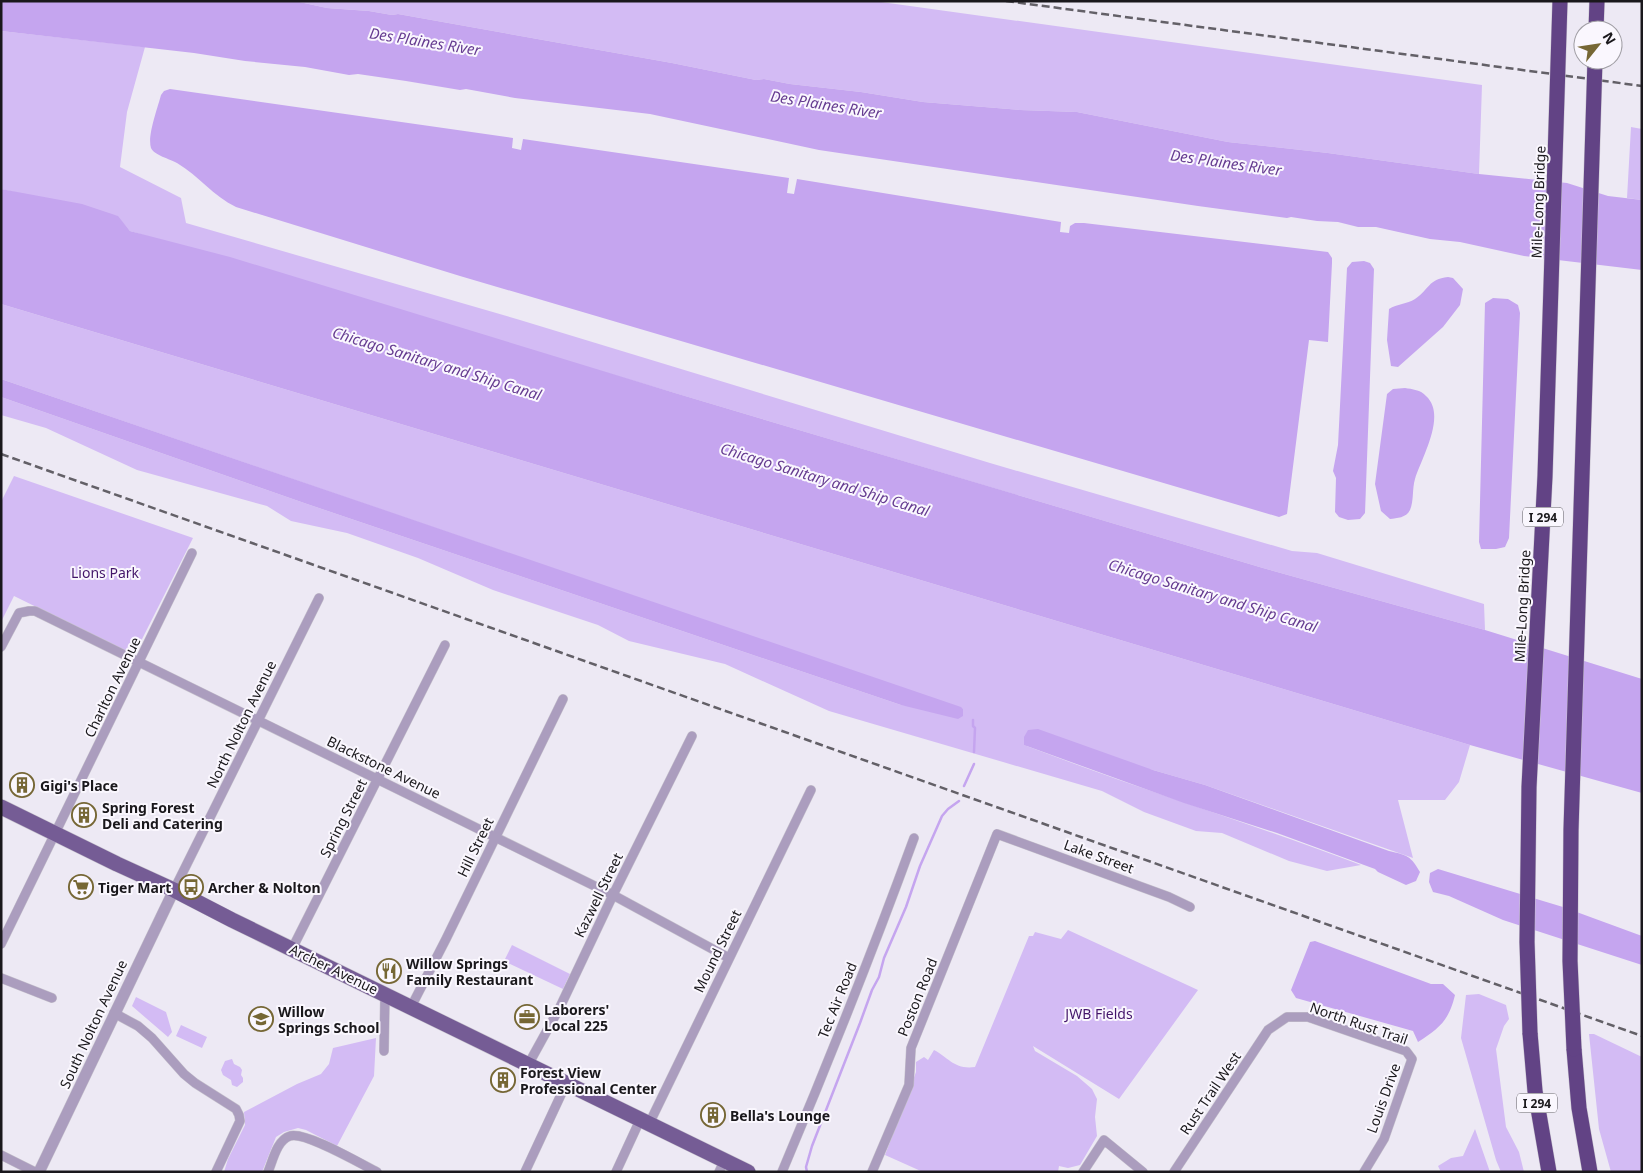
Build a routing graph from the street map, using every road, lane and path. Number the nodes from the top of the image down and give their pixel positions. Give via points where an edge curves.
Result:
1 (1560, 1) edge
2 (1597, 1) edge
3 (1596, 20) edge
4 (1595, 70) edge
5 (192, 553) dead end
6 (320, 598) dead end
7 (445, 645) dead end
8 (1, 647) edge
9 (138, 663) junction
10 (563, 699) dead end
11 (258, 721) junction
12 (692, 736) dead end
13 (378, 779) junction
14 (811, 790) dead end
15 (1, 807) edge
16 (55, 832) junction
17 (997, 834) joint
18 (495, 838) junction
19 (914, 838) dead end
20 (174, 890) junction
21 (613, 895) junction
22 (1190, 907) dead end
23 (1, 944) edge
24 (292, 949) junction
25 (729, 958) junction
26 (1, 978) edge
27 (385, 994) junction
28 (52, 998) dead end
29 (411, 1006) junction
30 (114, 1013) junction
31 (1268, 1030) joint
32 (384, 1051) dead end
33 (1412, 1059) joint
34 (528, 1065) junction
35 (566, 1084) junction
36 (644, 1122) junction
37 (1, 1155) edge
38 (722, 1166) edge
39 (35, 1172) edge
40 (39, 1172) edge
41 (216, 1172) edge
42 (268, 1172) edge
43 (377, 1172) edge
44 (525, 1172) edge
45 (616, 1172) edge
46 (748, 1172) edge
47 (782, 1172) edge
48 (872, 1172) edge
49 (1083, 1172) edge
50 (1143, 1172) edge
51 (1174, 1172) edge
52 (1364, 1172) edge
53 (1549, 1172) edge
54 (1590, 1172) edge

1 - 53 highway, Mile-Long Bridge / I 294, bridge via 1545,476 1529,787 1527,942 1535,1092
2 - 3 highway
4 - 54 highway, I 294, bridge via 1571,830 1570,961 1579,1108
5 - 9 street, Charlton Avenue
6 - 11 street, North Nolton Avenue
7 - 13 street, Spring Street
8 - 9 street, Blackstone Avenue via 16,617 35,611
9 - 11 street, Blackstone Avenue
9 - 16 street, Charlton Avenue
10 - 18 street, Hill Street
11 - 13 street, Blackstone Avenue
11 - 20 street, North Nolton Avenue
12 - 21 street, Kazwell Street
13 - 18 street, Blackstone Avenue
13 - 24 street, Spring Street
14 - 25 street, Mound Street
15 - 16 main road, Archer Avenue
16 - 20 main road, Archer Avenue
16 - 23 street, Charlton Avenue
17 - 22 street, Lake Street
17 - 48 street, Poston Road via 911,1048 909,1085
18 - 21 street, Blackstone Avenue
18 - 29 street, Hill Street
19 - 47 street, Tec Air Road
20 - 24 main road, Archer Avenue
20 - 30 street, South Nolton Avenue
21 - 25 street, Blackstone Avenue
21 - 34 street, Kazwell Street via 560,1007
24 - 27 main road, Archer Avenue
25 - 36 street, Mound Street
26 - 28 street
27 - 29 main road, Archer Avenue
27 - 32 street
29 - 34 main road, Archer Avenue
30 - 40 street, South Nolton Avenue
30 - 41 street via 138,1026 184,1074 236,1109 240,1121
31 - 33 street, North Rust Trail via 1287,1017 1308,1017 1406,1051
31 - 51 street, Rust Trail West
33 - 52 street, Louis Drive via 1384,1139
34 - 35 main road, Archer Avenue
35 - 36 main road, Archer Avenue
35 - 44 street
36 - 38 main road, Archer Avenue
36 - 45 street, Mound Street
37 - 39 street
38 - 46 main road, Archer Avenue
42 - 43 street via 280,1144 290,1136 304,1136
49 - 50 street via 1104,1140

